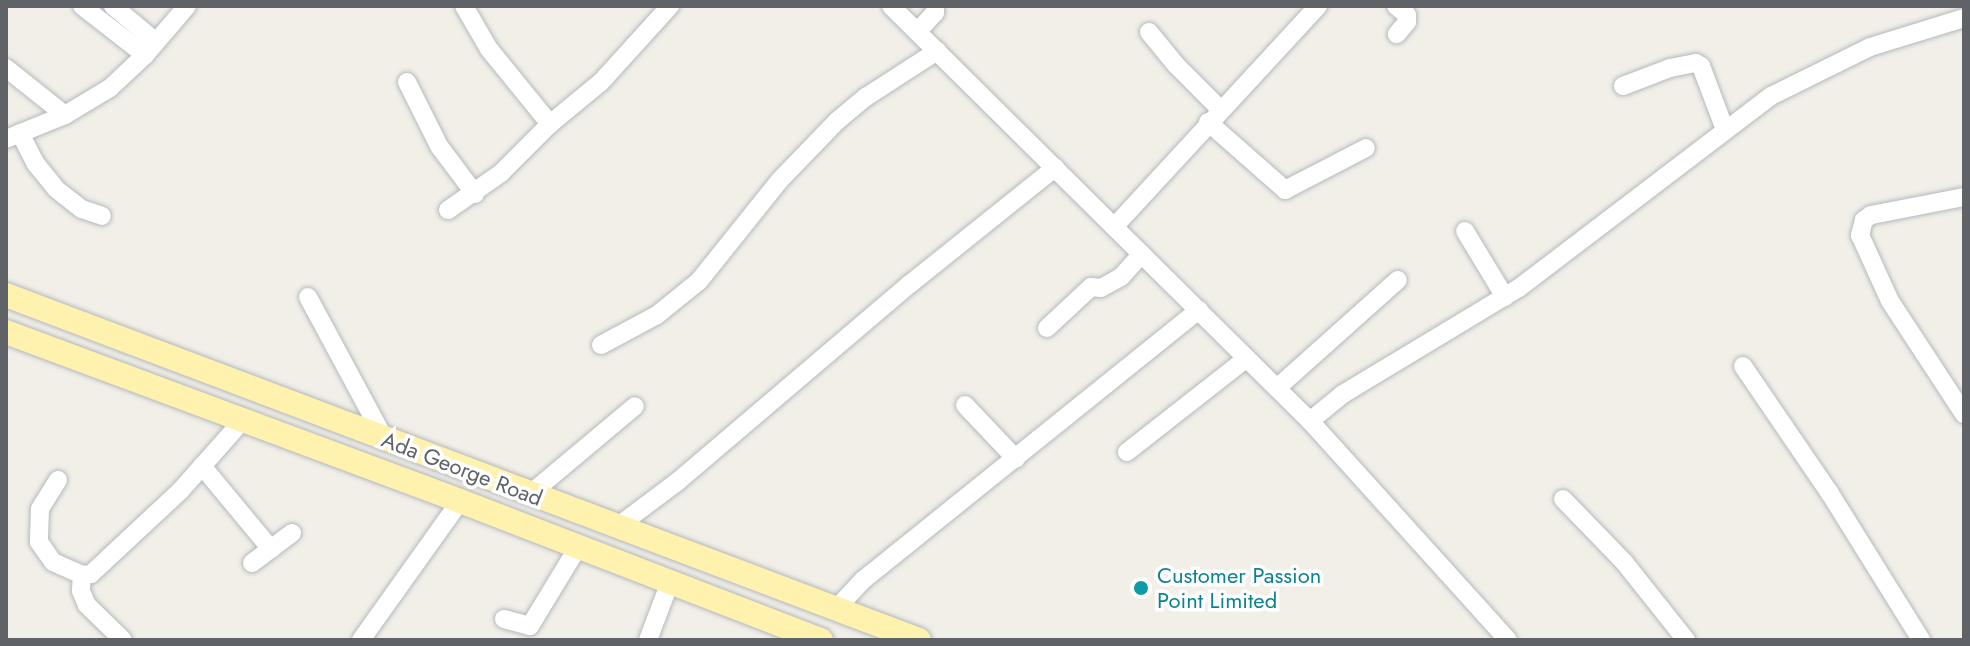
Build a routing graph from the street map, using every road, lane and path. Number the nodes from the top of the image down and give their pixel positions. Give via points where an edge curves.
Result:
1 (82, 6) edge
2 (113, 6) edge
3 (187, 6) edge
4 (464, 6) edge
5 (670, 6) edge
6 (891, 6) edge
7 (935, 6) edge
8 (1318, 6) edge
9 (1396, 6) edge
10 (1964, 18) edge
11 (917, 32) junction
12 (1149, 32) dead end
13 (1397, 34) dead end
14 (151, 49) junction
15 (937, 51) junction
16 (6, 68) edge
17 (407, 82) dead end
18 (1623, 86) dead end
19 (65, 115) junction
20 (1214, 116) junction
21 (550, 124) junction
22 (1725, 130) junction
23 (13, 136) edge
24 (1366, 148) dead end
25 (1055, 168) junction
26 (475, 194) junction
27 (1964, 197) edge
28 (448, 210) dead end
29 (102, 216) dead end
30 (1114, 227) junction
31 (1465, 231) dead end
32 (1142, 254) junction
33 (1398, 280) dead end
34 (6, 295) edge
35 (308, 297) dead end
36 (1505, 297) junction
37 (1199, 310) junction
38 (1047, 328) dead end
39 (6, 332) edge
40 (601, 345) dead end
41 (1247, 358) junction
42 (1743, 366) dead end
43 (1277, 388) junction
44 (965, 405) dead end
45 (635, 406) dead end
46 (1964, 414) edge
47 (242, 421) junction
48 (1310, 421) junction
49 (385, 440) junction
50 (1127, 452) dead end
51 (1016, 459) junction
52 (202, 466) junction
53 (58, 480) dead end
54 (529, 495) junction
55 (1563, 499) dead end
56 (460, 501) junction
57 (617, 527) junction
58 (292, 533) dead end
59 (578, 547) junction
60 (271, 549) junction
61 (252, 563) dead end
62 (82, 575) junction
63 (670, 582) junction
64 (836, 609) junction
65 (504, 619) dead end
66 (814, 639) edge
67 (123, 640) edge
68 (361, 640) edge
69 (648, 640) edge
70 (919, 640) edge
71 (1508, 640) edge
72 (1686, 640) edge
73 (1921, 640) edge

1 - 14 street
2 - 14 street
3 - 14 street
4 - 21 street via 489,49
5 - 21 street via 601,82
6 - 11 street
7 - 11 street
8 - 20 street
9 - 13 street via 1407,15
10 - 22 street via 1870,47 1826,67 1771,96
11 - 15 street
12 - 20 street
14 - 19 street via 110,88
15 - 25 street
15 - 40 street via 837,121 780,180 699,281 657,315
16 - 19 street
17 - 26 street via 439,146
18 - 22 street via 1696,63
19 - 23 street
20 - 24 street via 1285,190
20 - 30 street
21 - 26 street
22 - 36 street
23 - 29 street via 56,189 82,209
25 - 30 street
25 - 57 street
26 - 28 street
27 - 46 street via 1871,215 1860,235 1896,313
30 - 32 street
31 - 36 street
32 - 37 street
32 - 38 street via 1121,277 1101,288 1091,287
33 - 43 street
34 - 49 main road, Ada George Road
35 - 49 street
36 - 48 street via 1343,394
37 - 41 street
37 - 51 street
39 - 47 main road, Ada George Road
41 - 43 street
41 - 50 street
42 - 73 street
43 - 48 street
44 - 51 street
45 - 54 street
47 - 52 street
47 - 56 main road, Ada George Road
48 - 71 street
49 - 54 main road, Ada George Road
51 - 64 street via 863,580
52 - 60 street
52 - 62 street via 99,568
53 - 62 street via 40,509 39,542 53,562
54 - 57 main road, Ada George Road
55 - 72 street via 1624,562
56 - 59 main road, Ada George Road
56 - 68 street
57 - 64 main road, Ada George Road
58 - 60 street
59 - 63 main road, Ada George Road
59 - 65 street via 530,626
60 - 61 street
62 - 67 street via 87,605
63 - 66 main road, Ada George Road
63 - 69 street
64 - 70 main road, Ada George Road

